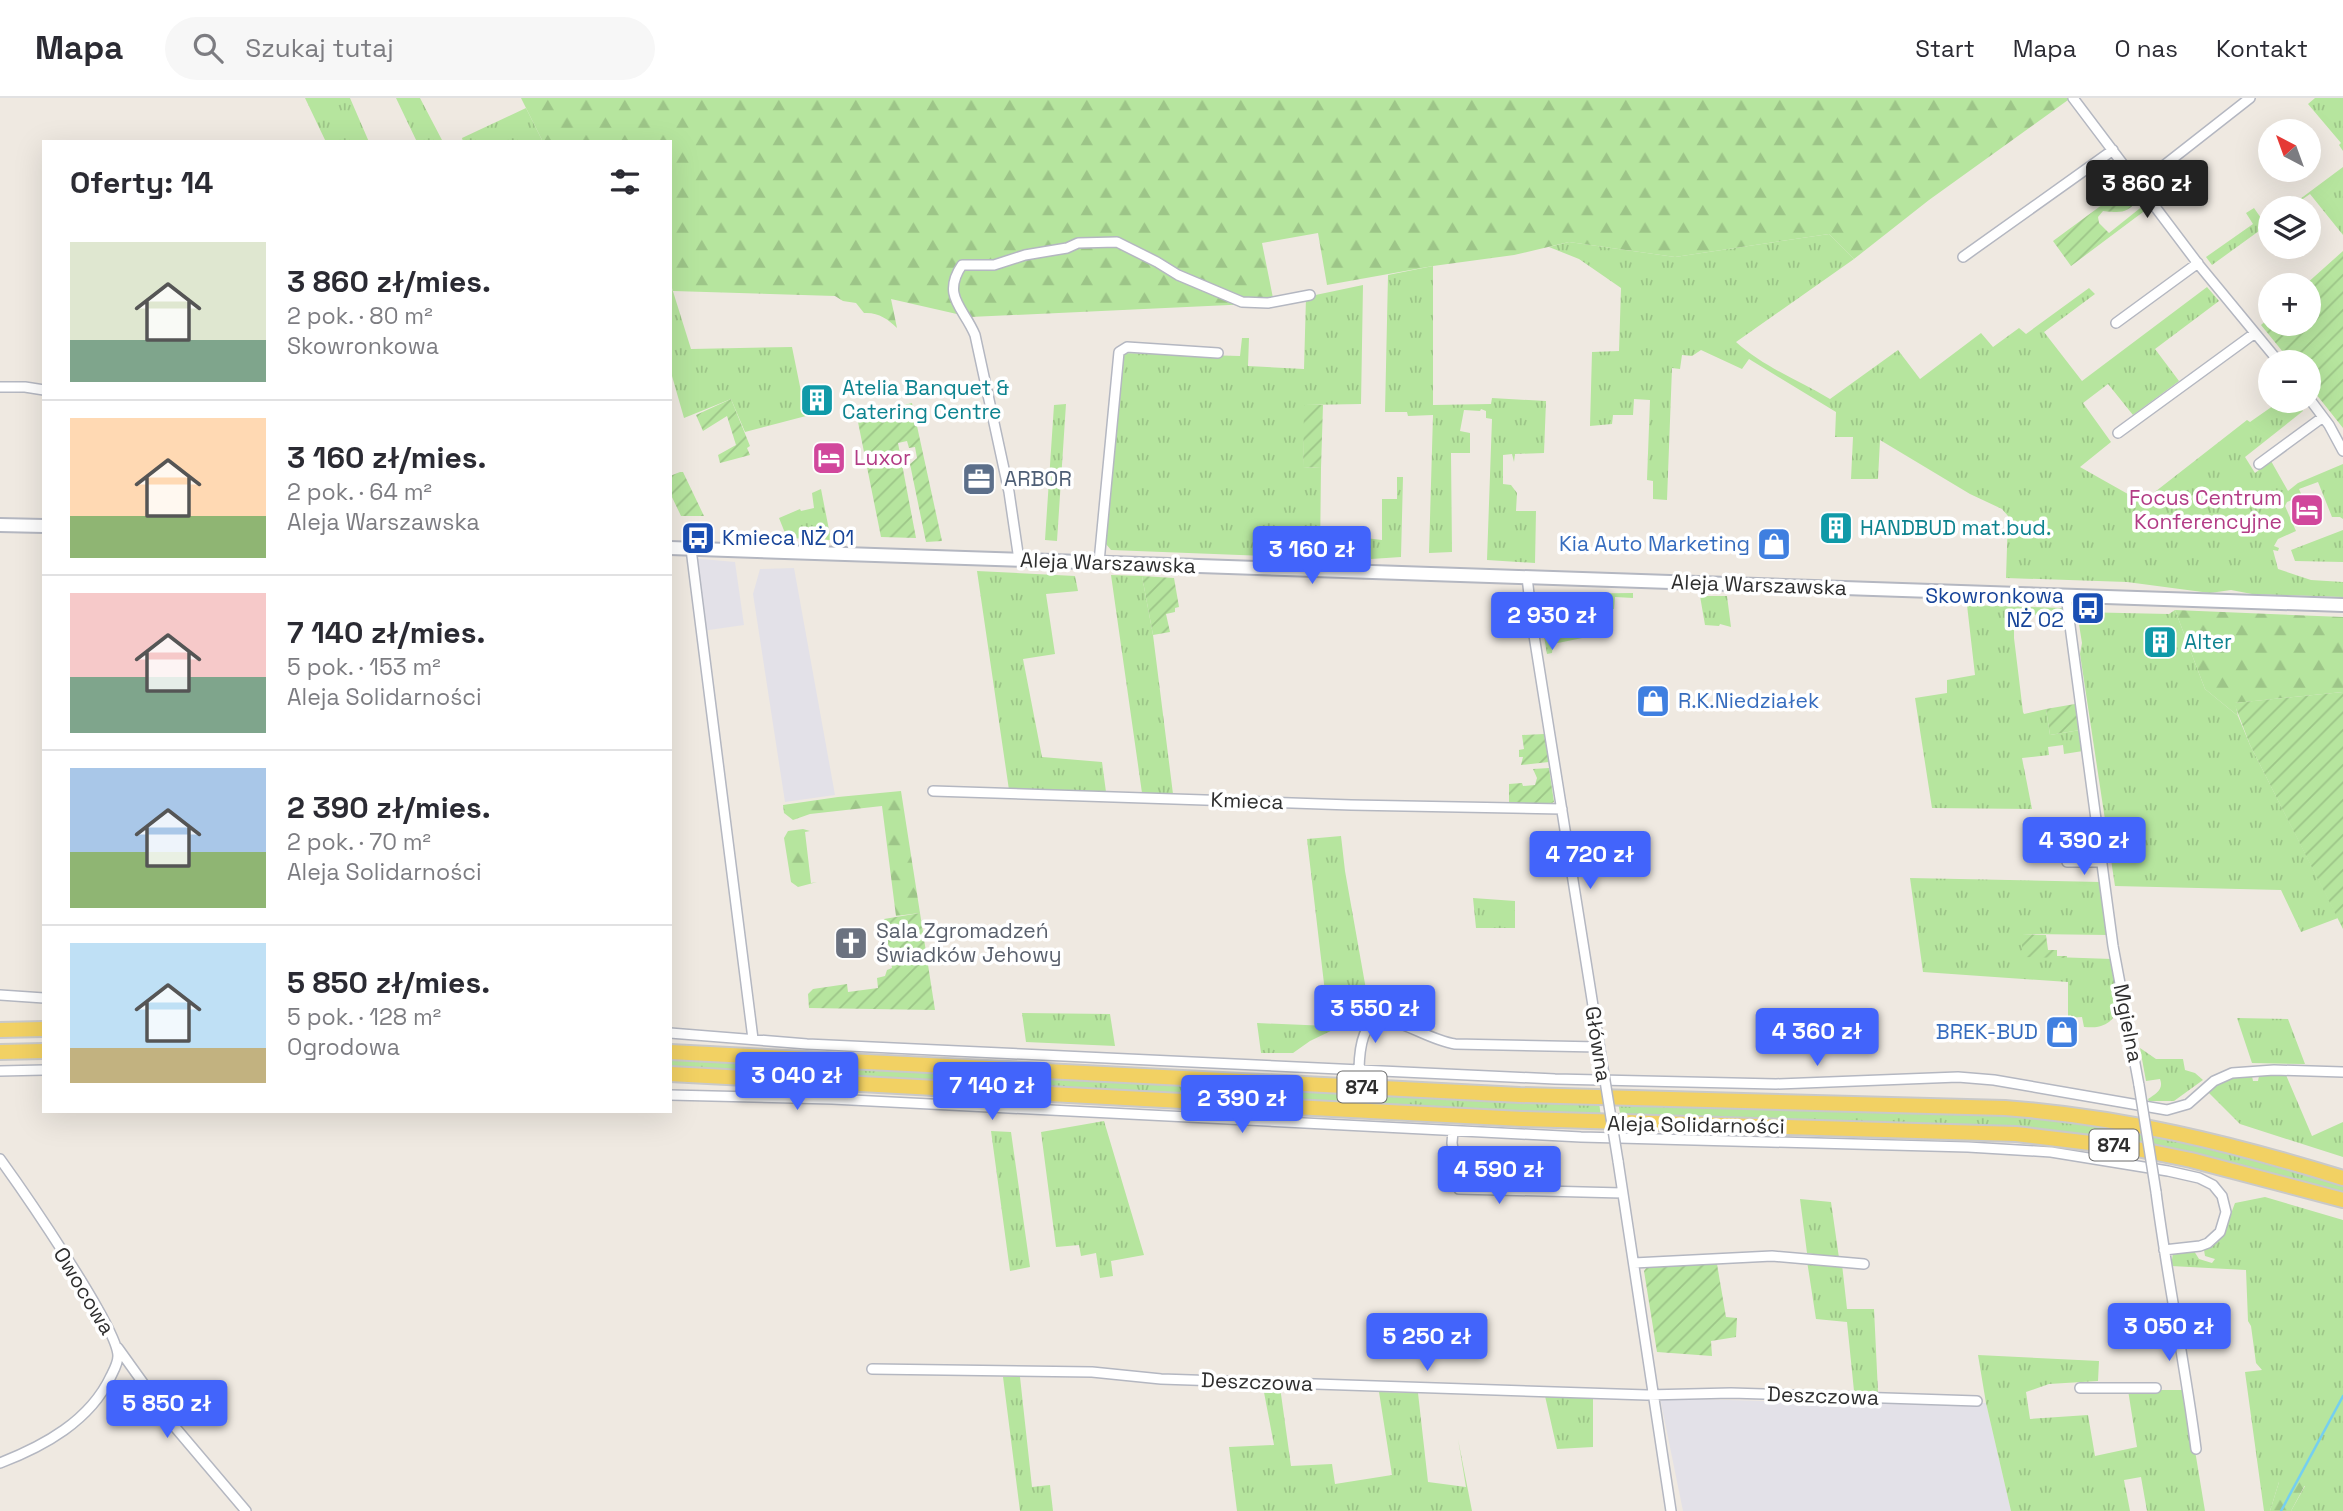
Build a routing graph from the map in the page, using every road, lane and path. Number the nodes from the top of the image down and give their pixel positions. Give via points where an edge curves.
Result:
1 (2073, 98) edge
2 (2249, 98) edge
3 (2113, 150) junction
4 (2139, 185) junction
5 (1963, 257) dead end
6 (2198, 263) junction
7 (1310, 295) dead end
8 (2116, 323) dead end
9 (2255, 333) junction
10 (2269, 350) edge
11 (1218, 352) dead end
12 (0, 387) edge
13 (42, 390) edge
14 (2320, 413) edge
15 (2323, 417) junction
16 (2118, 433) dead end
17 (2343, 451) edge
18 (2259, 464) dead end
19 (0, 525) edge
20 (42, 526) edge
21 (672, 548) edge
22 (691, 549) junction
23 (1019, 560) junction
24 (1100, 562) junction
25 (1527, 577) junction
26 (2066, 596) junction
27 (2343, 605) edge
28 (933, 791) dead end
29 (1562, 809) junction
30 (2067, 862) dead end
31 (2102, 862) junction
32 (0, 995) edge
33 (42, 998) edge
34 (42, 1029) edge
35 (0, 1030) edge
36 (672, 1032) edge
37 (753, 1039) junction
38 (42, 1051) edge
39 (0, 1052) edge
40 (672, 1052) edge
41 (1600, 1052) junction
42 (1359, 1069) junction
43 (42, 1070) edge
44 (0, 1072) edge
45 (2343, 1072) edge
46 (672, 1074) edge
47 (672, 1095) edge
48 (1453, 1131) junction
49 (0, 1158) edge
50 (2343, 1178) edge
51 (1622, 1193) junction
52 (2343, 1200) edge
53 (2164, 1251) junction
54 (1634, 1263) junction
55 (1864, 1264) dead end
56 (117, 1347) junction
57 (872, 1369) dead end
58 (2080, 1388) dead end
59 (2155, 1388) dead end
60 (1654, 1394) junction
61 (1978, 1401) dead end
62 (2196, 1449) dead end
63 (0, 1463) edge
64 (246, 1511) edge
65 (1671, 1511) edge

1 - 3 street
2 - 4 street
3 - 4 street
3 - 5 street
4 - 6 street
6 - 8 street
6 - 9 street
7 - 23 street via 1268,303 1242,302 1117,242 1078,243 994,265 962,265 955,276 953,295 975,335
9 - 10 street
9 - 16 street
11 - 24 street via 1127,347 1119,352
12 - 13 street
14 - 15 street
15 - 17 street
15 - 18 street
19 - 20 street
21 - 22 street, Aleja Warszawska
22 - 23 street, Aleja Warszawska
22 - 37 street
23 - 24 street, Aleja Warszawska
24 - 25 street, Aleja Warszawska
25 - 26 street, Aleja Warszawska
25 - 29 street, Główna
26 - 27 street, Aleja Warszawska
26 - 31 street, Mgielna
28 - 29 street, Kmieca
29 - 41 street, Główna
30 - 31 street
31 - 53 street, Mgielna, bridge
32 - 33 street
34 - 35 main road
36 - 37 street
37 - 42 street
38 - 39 main road
40 - 50 main road, Aleja Solidarności / 874 via 1520,1095 2005,1108 2162,1128
41 - 42 street via 1455,1044 1388,1019 1363,1035
41 - 51 street, Główna, bridge
42 - 45 street via 1739,1084 1958,1077 2167,1110 2188,1104 2220,1077 2232,1073
43 - 44 street
46 - 52 main road, Aleja Solidarności / 874 via 1546,1121 2040,1135 2191,1160
47 - 48 street
48 - 51 street via 1459,1189
48 - 53 street via 2021,1150 2168,1171 2213,1185 2226,1212 2220,1232 2200,1246
49 - 56 street, Owocowa
51 - 54 street, Główna
53 - 62 street, Mgielna
54 - 55 street via 1772,1256
54 - 60 street, Główna
56 - 63 street, Owocowa via 119,1359 104,1391 62,1433
56 - 64 street via 174,1426
57 - 60 street, Deszczowa via 1092,1372 1161,1379
58 - 59 street
60 - 61 street, Deszczowa
60 - 65 street, Główna

